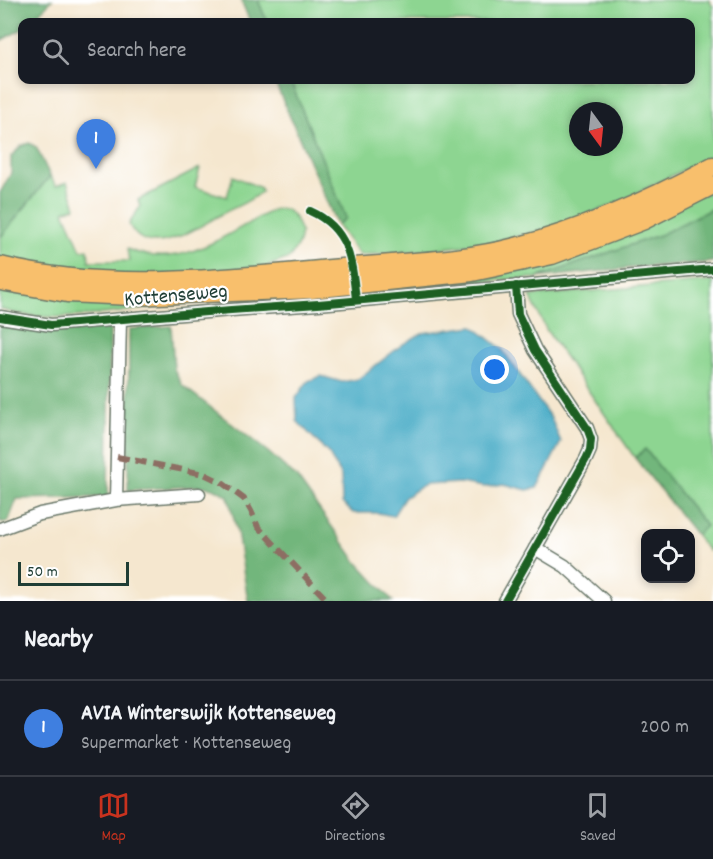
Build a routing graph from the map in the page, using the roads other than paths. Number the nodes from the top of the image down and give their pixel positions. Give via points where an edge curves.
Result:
1 (713, 166) edge
2 (713, 185) edge
3 (0, 266) edge
4 (713, 269) edge
5 (0, 281) edge
6 (516, 286) junction
7 (318, 293) junction
8 (0, 317) edge
9 (120, 320) junction
10 (199, 494) dead end
11 (116, 500) junction
12 (0, 529) edge
13 (535, 548) junction
14 (506, 601) edge
15 (604, 601) edge

1 - 3 main road, Kottenseweg via 638,205 586,225 515,248 468,257 147,281 70,277
2 - 7 main road, Kottenseweg via 644,220 552,255 472,272
4 - 6 street, Kottenseweg
5 - 7 main road, Kottenseweg via 67,293 132,296
6 - 7 street, Kottenseweg
6 - 13 street via 518,314 535,350 582,419 591,439 586,459
7 - 9 street, Kottenseweg via 231,310
8 - 9 street, Kottenseweg via 51,325
9 - 11 street, Kottenseweg
10 - 11 street
11 - 12 street via 40,514
13 - 14 street
13 - 15 street via 565,567

